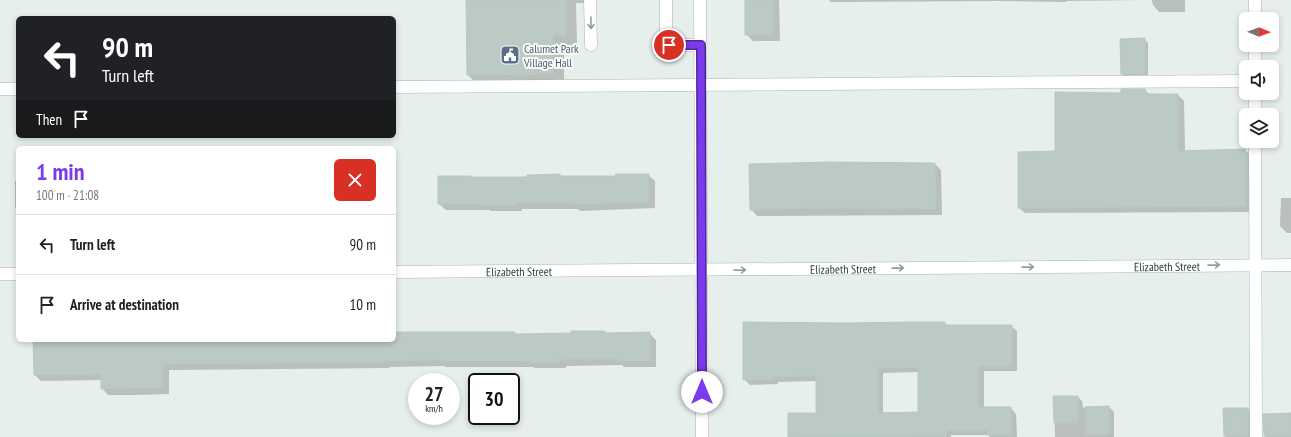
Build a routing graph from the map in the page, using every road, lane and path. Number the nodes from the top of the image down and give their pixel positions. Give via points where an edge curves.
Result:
1 (590, 0) edge
2 (666, 0) edge
3 (700, 0) edge
4 (1255, 0) edge
5 (1255, 12) edge
6 (591, 45) dead end
7 (701, 45) junction
8 (1239, 81) edge
9 (701, 85) junction
10 (396, 87) edge
11 (0, 89) edge
12 (16, 89) edge
13 (1255, 148) edge
14 (1256, 265) junction
15 (1291, 265) edge
16 (701, 270) junction
17 (396, 272) edge
18 (0, 274) edge
19 (16, 274) edge
20 (702, 437) edge
21 (1256, 437) edge

1 -> 6 street
2 - 7 street via 666,45
3 - 7 street
4 - 5 street
7 - 9 street
8 - 9 street
9 - 10 street
9 - 16 street
11 - 12 street
13 - 14 street
14 - 15 street, Elizabeth Street
16 -> 14 street, Elizabeth Street
14 - 21 street
16 - 17 street, Elizabeth Street
16 - 20 street
18 - 19 street

